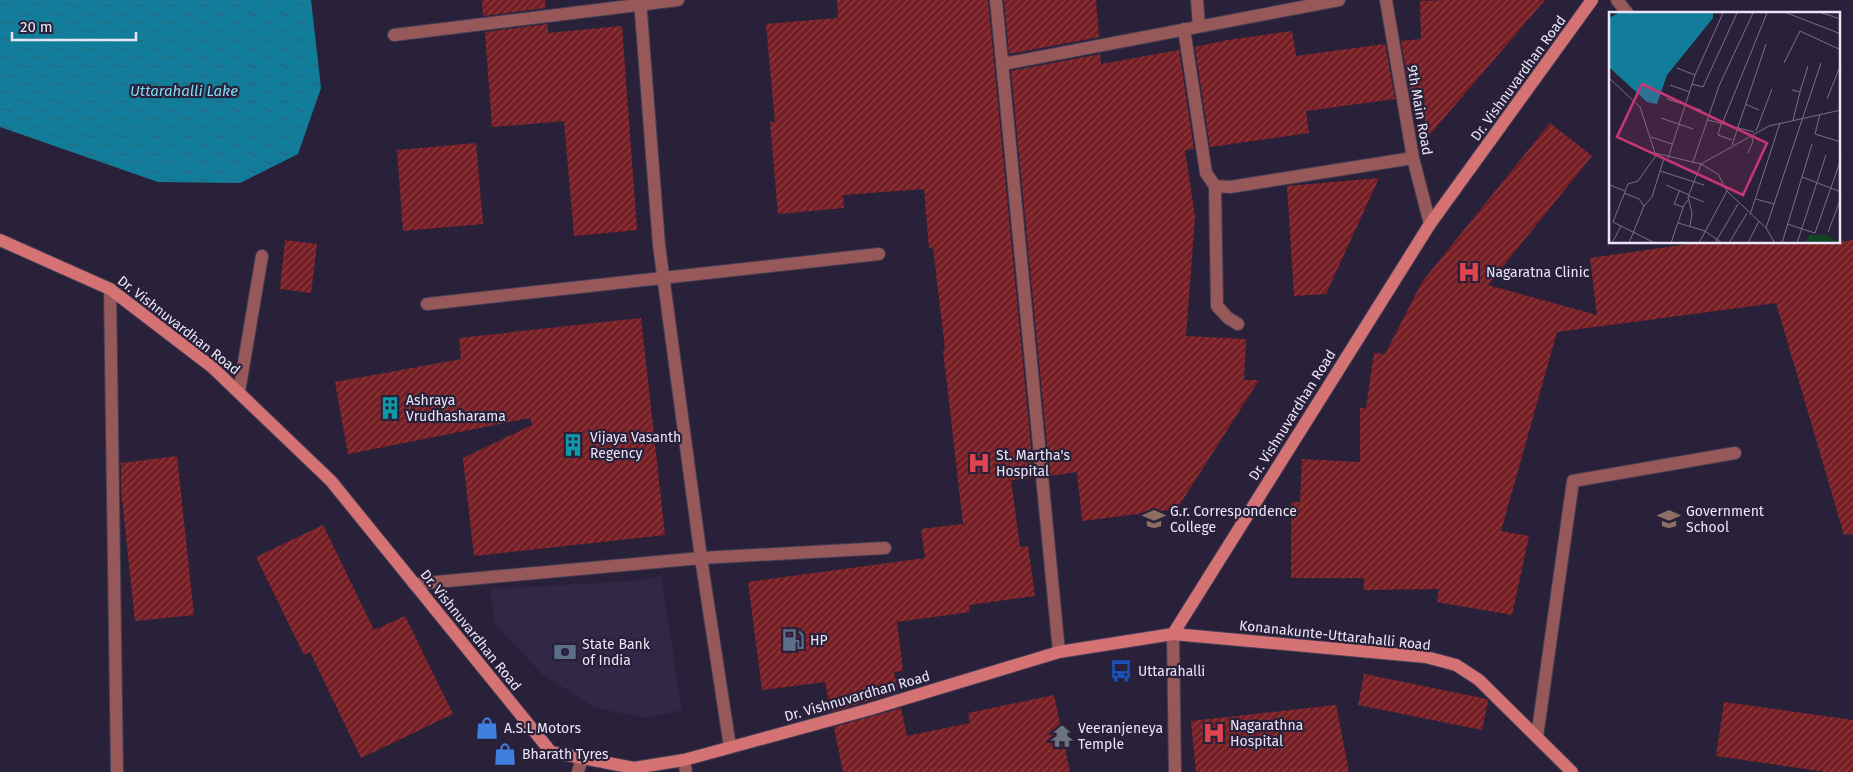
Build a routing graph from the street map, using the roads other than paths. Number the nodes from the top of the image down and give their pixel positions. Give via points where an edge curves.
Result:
1 (678, 0) edge
2 (996, 0) edge
3 (1197, 0) edge
4 (1339, 0) edge
5 (1386, 0) edge
6 (1592, 0) edge
7 (1617, 0) edge
8 (640, 2) edge
9 (1626, 12) edge
10 (1199, 26) junction
11 (1184, 29) junction
12 (394, 35) dead end
13 (1004, 64) junction
14 (1413, 158) junction
15 (1215, 186) junction
16 (1430, 224) junction
17 (0, 240) edge
18 (879, 254) dead end
19 (262, 256) dead end
20 (663, 280) junction
21 (110, 289) junction
22 (427, 304) dead end
23 (1238, 324) dead end
24 (239, 392) junction
25 (1736, 453) dead end
26 (885, 548) dead end
27 (700, 558) junction
28 (414, 584) junction
29 (1173, 634) junction
30 (1059, 652) junction
31 (1537, 737) junction
32 (730, 747) junction
33 (582, 758) junction
34 (685, 766) edge
35 (117, 772) edge
36 (578, 772) edge
37 (1175, 772) edge
38 (1572, 772) edge

1 - 8 street
2 - 13 street
3 - 10 street
4 - 10 street
5 - 14 street, 9th Main Road
6 - 16 main road, Dr. Vishnuvardhan Road
7 - 9 street
8 - 12 street
8 - 20 street
10 - 11 street
11 - 13 street
11 - 15 street via 1206,174
13 - 30 street
14 - 15 street via 1230,187
14 - 16 street, 9th Main Road
15 - 23 street via 1217,306
16 - 29 main road, Dr. Vishnuvardhan Road
17 - 21 main road, Dr. Vishnuvardhan Road
18 - 20 street
19 - 24 street
20 - 22 street
20 - 27 street
21 - 24 main road, Dr. Vishnuvardhan Road via 212,367
21 - 35 street
24 - 28 main road, Dr. Vishnuvardhan Road via 331,481
25 - 31 street via 1572,481
26 - 27 street
27 - 28 street
27 - 32 street
28 - 33 main road, Dr. Vishnuvardhan Road via 551,752
29 - 30 main road, Dr. Vishnuvardhan Road
29 - 31 main road, Konanakunte-Uttarahalli Road via 1426,657 1456,665 1479,680
29 - 37 street
30 - 32 main road, Dr. Vishnuvardhan Road
31 - 38 main road, Konanakunte-Uttarahalli Road
32 - 34 main road, Dr. Vishnuvardhan Road
33 - 34 main road, Dr. Vishnuvardhan Road via 634,768
33 - 36 street

